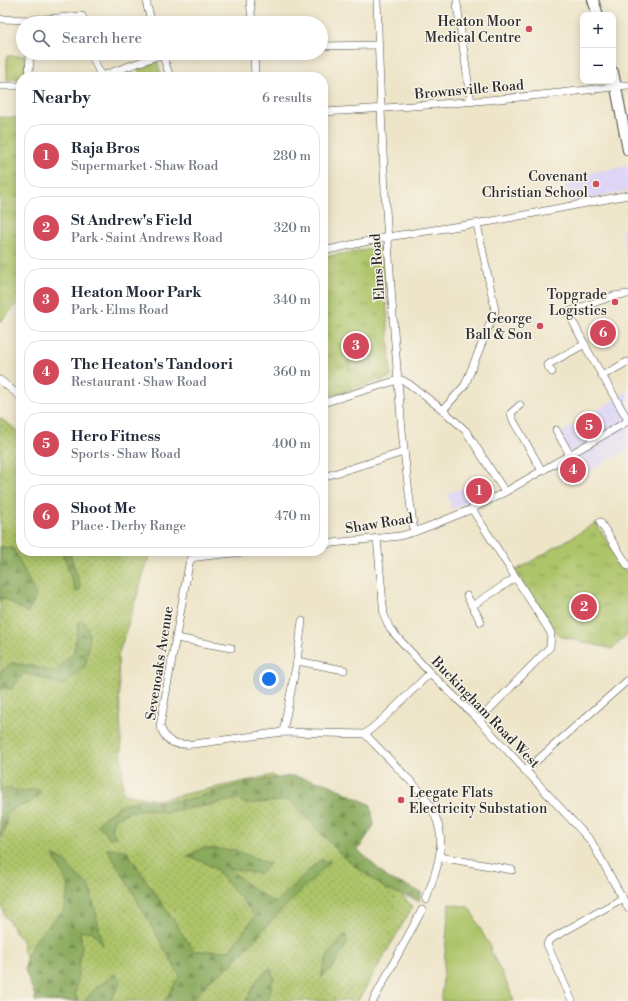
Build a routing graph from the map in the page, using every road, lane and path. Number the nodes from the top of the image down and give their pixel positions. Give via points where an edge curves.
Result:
1 (250, 0) edge
2 (377, 0) edge
3 (457, 0) edge
4 (593, 0) edge
5 (147, 1) edge
6 (597, 12) edge
7 (150, 16) edge
8 (251, 16) edge
9 (0, 19) edge
10 (16, 20) edge
11 (378, 45) junction
12 (328, 46) edge
13 (30, 60) edge
14 (94, 60) edge
15 (144, 60) edge
16 (165, 60) edge
17 (254, 60) edge
18 (29, 72) edge
19 (99, 72) edge
20 (112, 72) edge
21 (169, 72) edge
22 (255, 72) edge
23 (615, 84) edge
24 (628, 85) edge
25 (0, 86) edge
26 (16, 86) edge
27 (616, 87) junction
28 (471, 102) junction
29 (380, 109) junction
30 (328, 112) edge
31 (628, 150) edge
32 (628, 195) edge
33 (477, 224) junction
34 (387, 237) junction
35 (328, 250) edge
36 (628, 294) edge
37 (585, 344) junction
38 (627, 362) edge
39 (552, 372) dead end
40 (602, 376) junction
41 (0, 380) edge
42 (398, 380) junction
43 (16, 391) edge
44 (328, 401) edge
45 (520, 406) dead end
46 (443, 410) junction
47 (628, 421) edge
48 (556, 430) dead end
49 (404, 452) junction
50 (570, 455) junction
51 (542, 471) junction
52 (328, 475) edge
53 (505, 492) junction
54 (472, 509) junction
55 (600, 522) dead end
56 (414, 532) junction
57 (377, 538) junction
58 (328, 543) edge
59 (205, 556) edge
60 (628, 566) edge
61 (515, 578) junction
62 (467, 596) dead end
63 (472, 606) junction
64 (302, 621) dead end
65 (480, 622) dead end
66 (176, 638) junction
67 (231, 648) dead end
68 (297, 661) junction
69 (344, 670) dead end
70 (430, 673) junction
71 (628, 680) edge
72 (478, 720) junction
73 (283, 732) junction
74 (365, 734) junction
75 (525, 771) junction
76 (440, 857) junction
77 (512, 870) dead end
78 (623, 898) junction
79 (426, 900) dead end
80 (628, 908) edge
81 (422, 910) dead end
82 (373, 1001) edge
83 (572, 1001) edge

1 - 8 street
2 - 11 street, Elms Road
3 - 28 street
4 - 6 main road
5 - 7 street
9 - 10 street
11 - 12 street
11 - 29 street, Elms Road
13 - 18 street
14 - 19 street
15 - 20 street
16 - 21 street
17 - 22 street
23 - 27 main road
24 - 27 street, Brownsville Road
25 - 26 street
27 - 28 street, Brownsville Road
27 - 31 main road
28 - 29 street, Brownsville Road
29 - 30 street, Brownsville Road
29 - 34 street, Elms Road
32 - 33 street
33 - 34 street
33 - 46 street via 495,311 465,385
34 - 35 street
34 - 42 street, Elms Road
36 - 37 street via 613,296 568,312
37 - 39 street via 547,365
37 - 40 street
38 - 40 street
40 - 47 street
41 - 43 street
42 - 44 street
42 - 46 street via 409,384
42 - 49 street, Elms Road
45 - 51 street via 510,413
46 - 53 street via 466,431
47 - 50 street, Shaw Road
48 - 50 street
49 - 52 street
49 - 56 street, Elms Road
50 - 51 street, Shaw Road
51 - 53 street, Shaw Road
53 - 54 street, Shaw Road
54 - 56 street, Shaw Road
54 - 61 street
55 - 60 street
56 - 57 street, Shaw Road
57 - 58 street, Shaw Road
57 - 70 street, Buckingham Road West via 384,615 390,629
59 - 66 street, Sevenoaks Avenue via 191,559 189,564
61 - 63 street
61 - 72 street via 551,633 550,647
62 - 63 street
63 - 65 street
64 - 68 street
66 - 67 street
66 - 73 street, Sevenoaks Avenue via 160,726 170,742 180,745 194,744
68 - 69 street
68 - 73 street
70 - 72 street, Buckingham Road West
70 - 74 street
71 - 75 street
72 - 75 street, Buckingham Road West
73 - 74 street, Sevenoaks Avenue
74 - 76 street via 427,800 439,826
75 - 78 street, Buckingham Road West via 591,841
76 - 77 street
76 - 79 street
78 - 80 street, Buckingham Road West
78 - 83 street via 549,940 548,944
81 - 82 street

